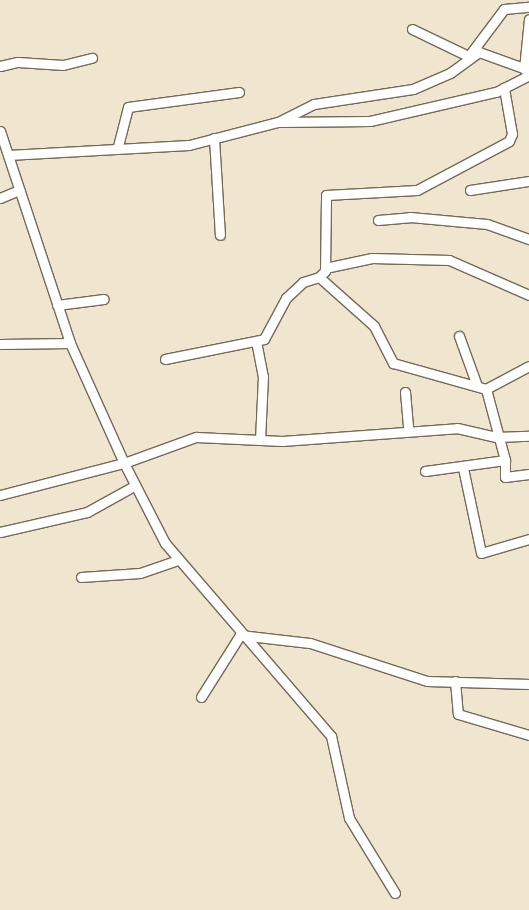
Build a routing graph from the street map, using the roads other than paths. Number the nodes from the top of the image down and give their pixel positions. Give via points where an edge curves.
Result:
1 (529, 7) edge
2 (529, 19) edge
3 (412, 29) dead end
4 (469, 55) junction
5 (92, 58) dead end
6 (0, 66) edge
7 (527, 71) edge
8 (504, 88) junction
9 (239, 92) dead end
10 (278, 122) junction
11 (0, 131) edge
12 (214, 138) junction
13 (118, 146) junction
14 (4, 150) edge
15 (529, 181) edge
16 (19, 190) junction
17 (470, 190) dead end
18 (0, 198) edge
19 (378, 220) dead end
20 (220, 235) dead end
21 (529, 239) edge
22 (325, 268) junction
23 (319, 277) junction
24 (529, 295) edge
25 (104, 298) dead end
26 (57, 305) junction
27 (459, 336) dead end
28 (256, 341) junction
29 (70, 343) junction
30 (0, 344) edge
31 (165, 359) dead end
32 (529, 366) edge
33 (476, 383) junction
34 (486, 390) junction
35 (406, 392) dead end
36 (408, 430) junction
37 (529, 436) edge
38 (496, 437) junction
39 (260, 440) junction
40 (505, 460) junction
41 (124, 463) junction
42 (463, 468) junction
43 (425, 471) dead end
44 (529, 474) edge
45 (134, 486) junction
46 (0, 495) edge
47 (0, 532) edge
48 (529, 539) edge
49 (178, 560) junction
50 (81, 577) dead end
51 (240, 635) junction
52 (455, 681) junction
53 (529, 684) edge
54 (201, 698) dead end
55 (529, 735) edge
56 (395, 893) dead end

1 - 4 street via 504,9
2 - 7 street
3 - 4 street
4 - 7 street via 487,53
4 - 10 street via 432,83 314,104
5 - 6 street via 65,65 18,62
7 - 8 street
8 - 10 street via 370,121
8 - 22 street via 512,134 509,142 417,190 326,195
9 - 13 street via 128,107
10 - 12 street
11 - 14 street
12 - 13 street via 170,148
12 - 20 street
13 - 14 street
14 - 16 street
15 - 17 street
16 - 18 street
16 - 26 street
19 - 21 street via 487,224
22 - 23 street
22 - 24 street via 372,258 449,260
23 - 28 street via 303,282 286,298 266,337
23 - 33 street via 374,326 393,363 453,383
25 - 26 street
26 - 29 street
27 - 33 street
28 - 31 street
28 - 39 street via 263,376
29 - 30 street
29 - 41 street
32 - 34 street
33 - 34 street
34 - 38 street
35 - 36 street
36 - 38 street via 457,428
36 - 39 street via 348,438
37 - 38 street
38 - 40 street
39 - 41 street via 196,437
40 - 42 street
40 - 44 street via 505,477
41 - 45 street
41 - 46 street
42 - 43 street
42 - 48 street via 481,553
45 - 47 street via 87,512
45 - 49 street
49 - 50 street via 140,573
49 - 51 street
51 - 52 street via 310,643 424,681
51 - 54 street
51 - 56 street via 331,736 352,826
52 - 53 street
52 - 55 street via 458,714

